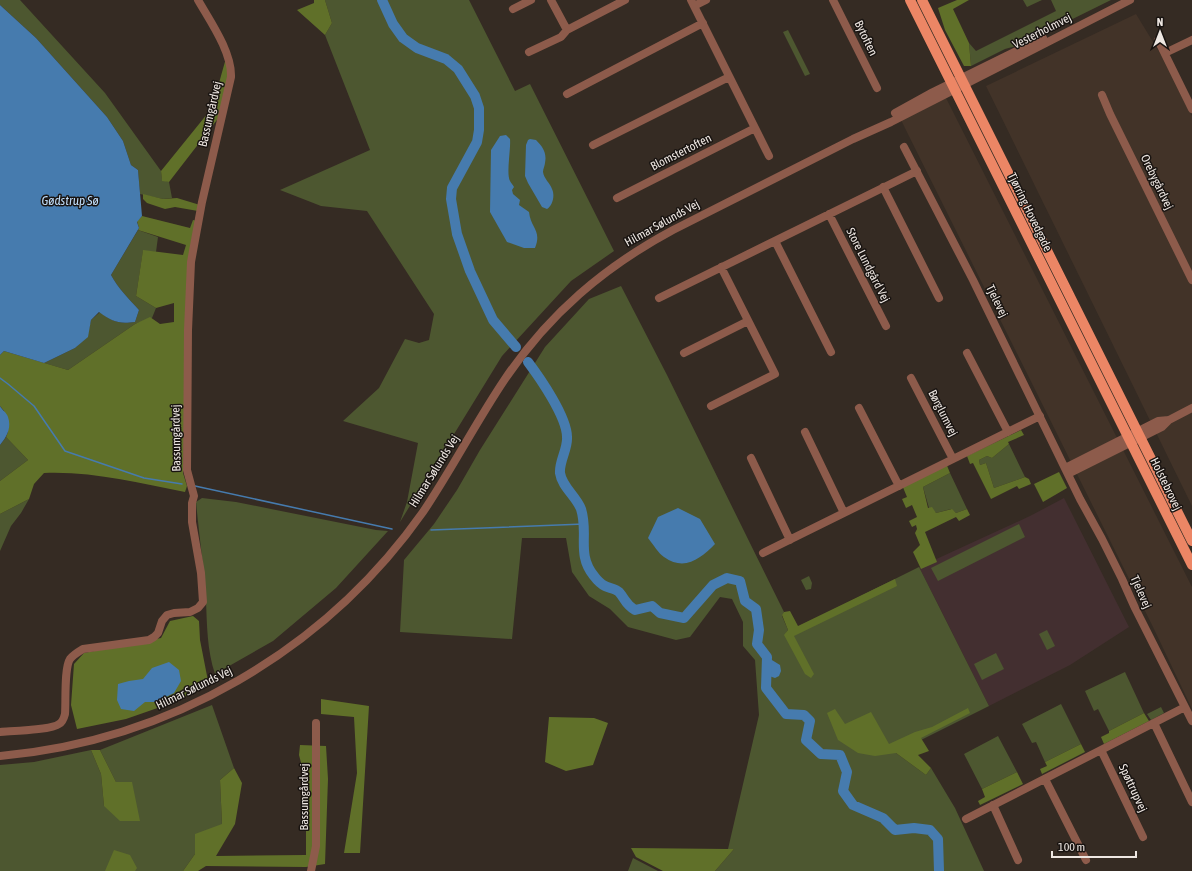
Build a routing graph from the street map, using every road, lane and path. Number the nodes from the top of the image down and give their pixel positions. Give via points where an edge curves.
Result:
1 (198, 0) edge
2 (531, 0) edge
3 (551, 0) edge
4 (625, 0) edge
5 (706, 0) edge
6 (833, 0) edge
7 (910, 0) edge
8 (922, 0) edge
9 (1118, 0) edge
10 (1130, 0) edge
11 (692, 3) edge
12 (513, 9) dead end
13 (703, 24) junction
14 (566, 30) junction
15 (1158, 40) dead end
16 (1192, 40) edge
17 (529, 52) dead end
18 (1165, 53) junction
19 (729, 77) junction
20 (962, 81) junction
21 (953, 86) junction
22 (877, 88) dead end
23 (567, 94) dead end
24 (1102, 95) dead end
25 (1192, 109) edge
26 (755, 128) junction
27 (592, 145) dead end
28 (904, 147) dead end
29 (769, 156) dead end
30 (917, 171) junction
31 (883, 187) junction
32 (617, 198) dead end
33 (829, 214) junction
34 (775, 240) junction
35 (721, 267) junction
36 (1192, 280) edge
37 (659, 298) dead end
38 (939, 298) dead end
39 (748, 321) junction
40 (886, 326) dead end
41 (831, 352) dead end
42 (684, 353) dead end
43 (967, 353) dead end
44 (911, 378) dead end
45 (711, 406) dead end
46 (859, 408) dead end
47 (1192, 408) edge
48 (1040, 416) junction
49 (805, 432) dead end
50 (1008, 432) junction
51 (1134, 437) junction
52 (751, 458) dead end
53 (953, 459) junction
54 (1066, 471) junction
55 (899, 486) junction
56 (844, 513) junction
57 (790, 540) junction
58 (1192, 541) edge
59 (762, 554) dead end
60 (1192, 565) edge
61 (1185, 707) junction
62 (1192, 721) edge
63 (316, 723) dead end
64 (1154, 723) junction
65 (0, 732) edge
66 (1102, 750) junction
67 (0, 756) edge
68 (1045, 779) junction
69 (1192, 802) edge
70 (993, 805) junction
71 (966, 819) dead end
72 (1143, 837) dead end
73 (1018, 860) dead end
74 (1086, 860) dead end
75 (311, 871) edge

1 - 65 street, Bassumgårdvej via 228,55 232,70 191,262 187,470 194,496 192,522 203,602 190,612 167,615 158,633 148,640 83,649 75,654 67,666 65,714 59,725
2 - 12 street
3 - 14 street
4 - 14 street
5 - 11 street
6 - 22 street, Bytoften
7 - 21 main road, Tjørring Hovedgade
8 - 20 main road, Tjørring Hovedgade
9 - 20 street, Vesterholmvej
10 - 20 street, Vesterholmvej
11 - 13 street
13 - 19 street
13 - 23 street
14 - 17 street via 561,36
15 - 18 street
16 - 18 street
18 - 25 street
19 - 26 street
19 - 27 street
20 - 21 street, Vesterholmvej
20 - 51 main road, Tjørring Hovedgade
21 - 51 main road, Tjørring Hovedgade
21 - 67 street, Hilmar Sølunds Vej via 651,241 606,271 574,298 542,331 511,371 431,499 393,550 341,605 283,652 218,692 149,722 77,744
24 - 36 street, Orebygårdvej
26 - 29 street
26 - 32 street, Blomstertoften
28 - 30 street, Tjelevej
30 - 31 street
30 - 48 street, Tjelevej
31 - 33 street
31 - 38 street
33 - 34 street
33 - 40 street, Store Lundgård Vej
34 - 35 street
34 - 41 street
35 - 37 street
35 - 39 street
39 - 42 street
39 - 45 street via 775,374
43 - 50 street
44 - 53 street, Børglumvej
46 - 55 street
47 - 51 street via 1169,420 1162,427
48 - 50 street
48 - 54 street, Tjelevej
49 - 56 street
50 - 53 street
51 - 54 street
51 - 58 main road, Holstebrovej
51 - 60 main road, Holstebrovej
52 - 57 street
53 - 55 street
54 - 61 street, Tjelevej via 1118,569
55 - 56 street
56 - 57 street
57 - 59 street
61 - 62 street, Tjelevej
61 - 64 street
63 - 75 street, Bassumgårdvej via 316,846
64 - 66 street
64 - 69 street
66 - 68 street
66 - 72 street, Spøttrupvej
68 - 70 street
68 - 74 street
70 - 71 street
70 - 73 street

